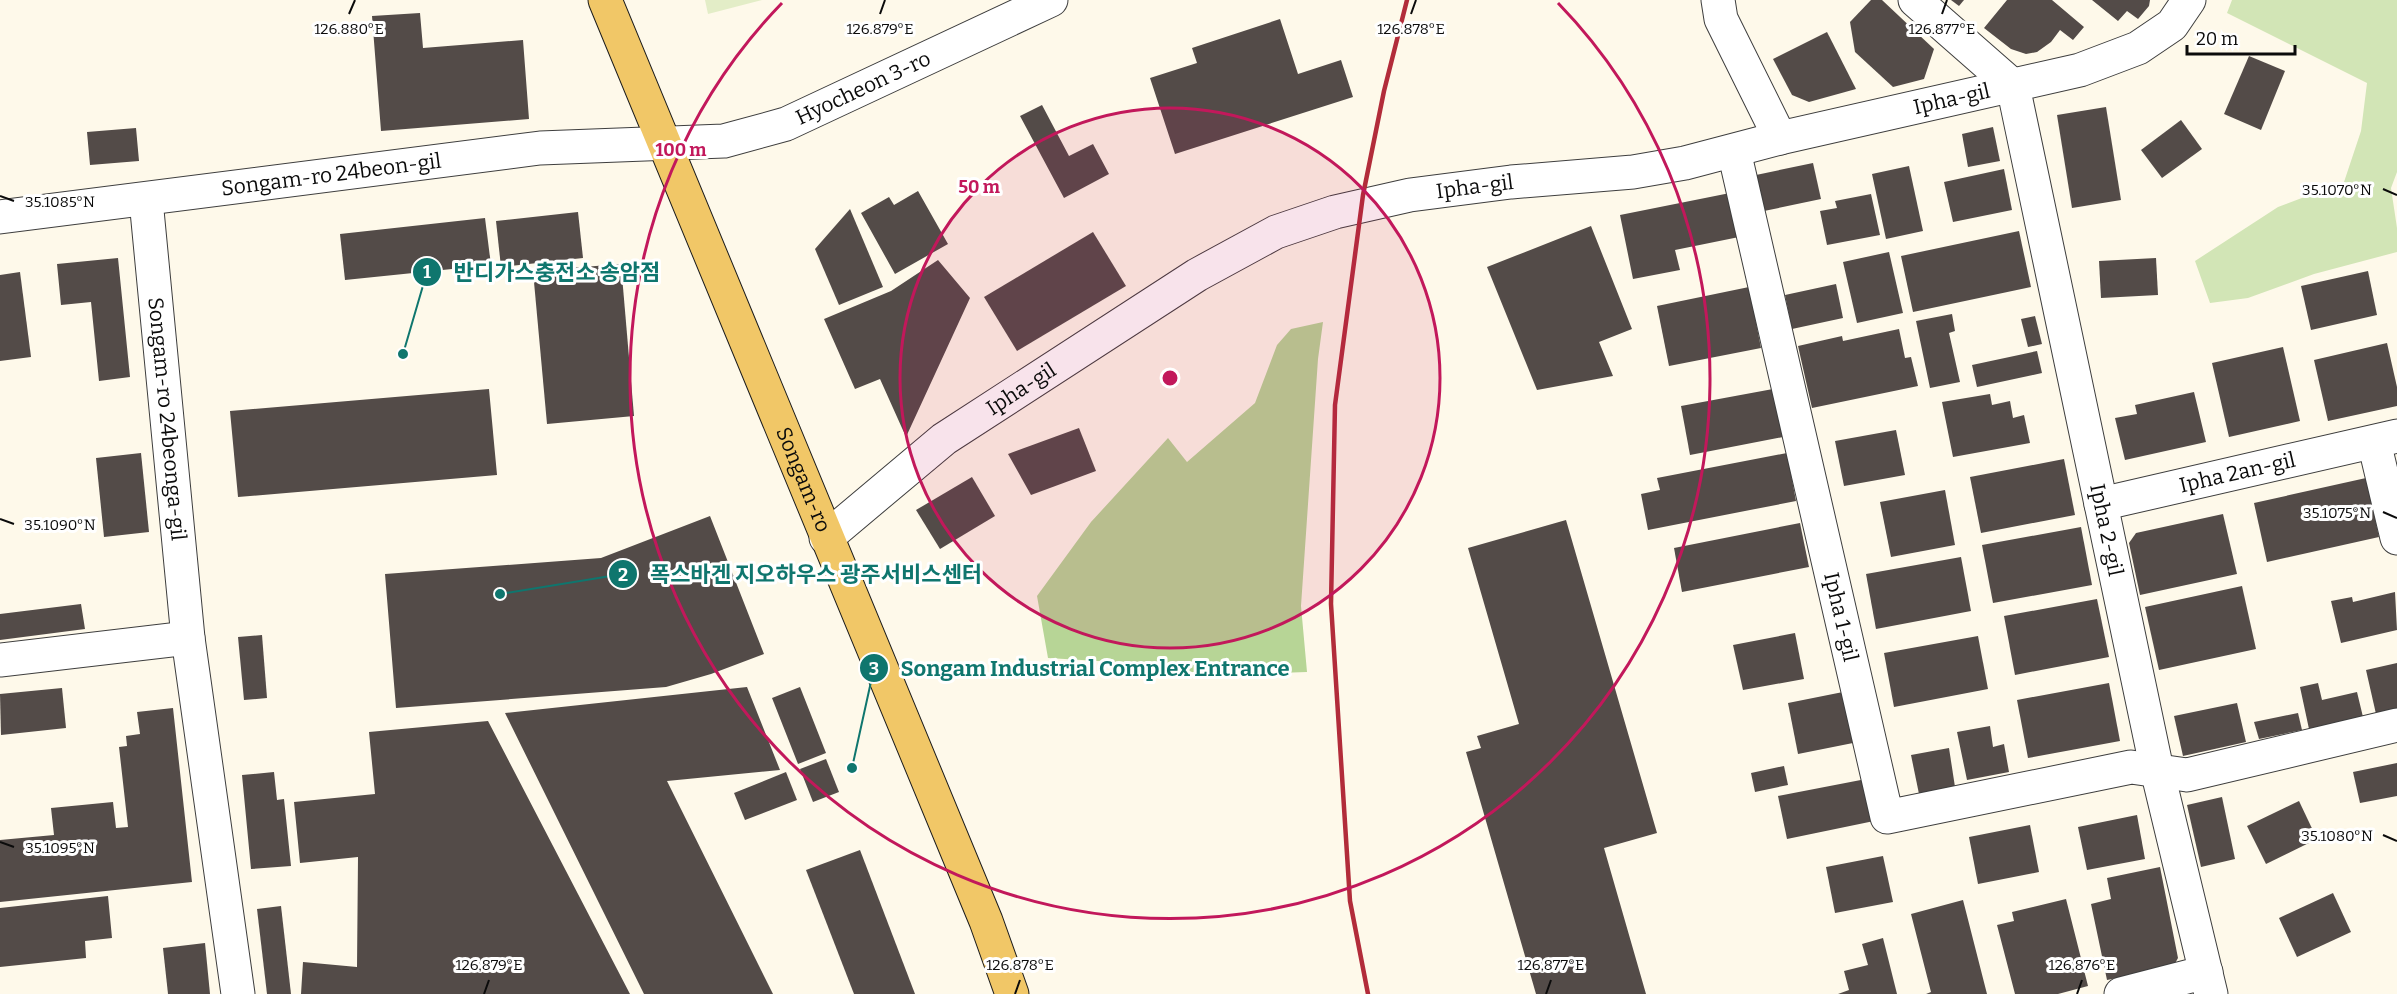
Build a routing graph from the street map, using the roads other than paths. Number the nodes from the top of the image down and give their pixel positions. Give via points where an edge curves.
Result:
1 (605, 0) edge
2 (1051, 0) edge
3 (1718, 0) edge
4 (1915, 0) edge
5 (2189, 0) edge
6 (2013, 86) junction
7 (1780, 138) junction
8 (664, 142) junction
9 (1734, 151) junction
10 (146, 200) junction
11 (0, 218) edge
12 (2386, 439) edge
13 (2101, 504) junction
14 (826, 538) junction
15 (2397, 538) edge
16 (188, 638) junction
17 (0, 660) edge
18 (2397, 725) edge
19 (2157, 770) junction
20 (2208, 983) edge
21 (238, 994) edge
22 (1012, 994) edge
23 (2121, 994) edge

1 - 8 main road, Songam-ro
2 - 8 street, Hyocheon 3-ro via 786,124 724,141
3 - 7 street via 1721,19
4 - 6 street
5 - 6 street, Ipha-gil via 2172,25 2138,48 2080,70
6 - 7 street, Ipha-gil
6 - 13 street, Ipha 2-gil
7 - 9 street, Ipha-gil
8 - 10 street, Songam-ro 24beon-gil via 540,148
8 - 14 main road, Songam-ro
9 - 14 street, Ipha-gil via 1633,172 1410,195 1335,212 1276,232 1197,275 944,439
9 - 19 street, Ipha 1-gil via 1887,817 2131,767
10 - 11 street, Songam-ro 24beon-gil
10 - 16 street, Songam-ro 24beonga-gil
12 - 13 street, Ipha 2an-gil
12 - 15 street, Ipha 2an-gil
13 - 19 street, Ipha 2-gil
14 - 22 main road, Songam-ro via 986,921
16 - 17 street
16 - 21 street, Songam-ro 24beonga-gil
18 - 19 street via 2187,775
19 - 20 street, Ipha 2-gil
20 - 23 street, Ipha 2-gil

